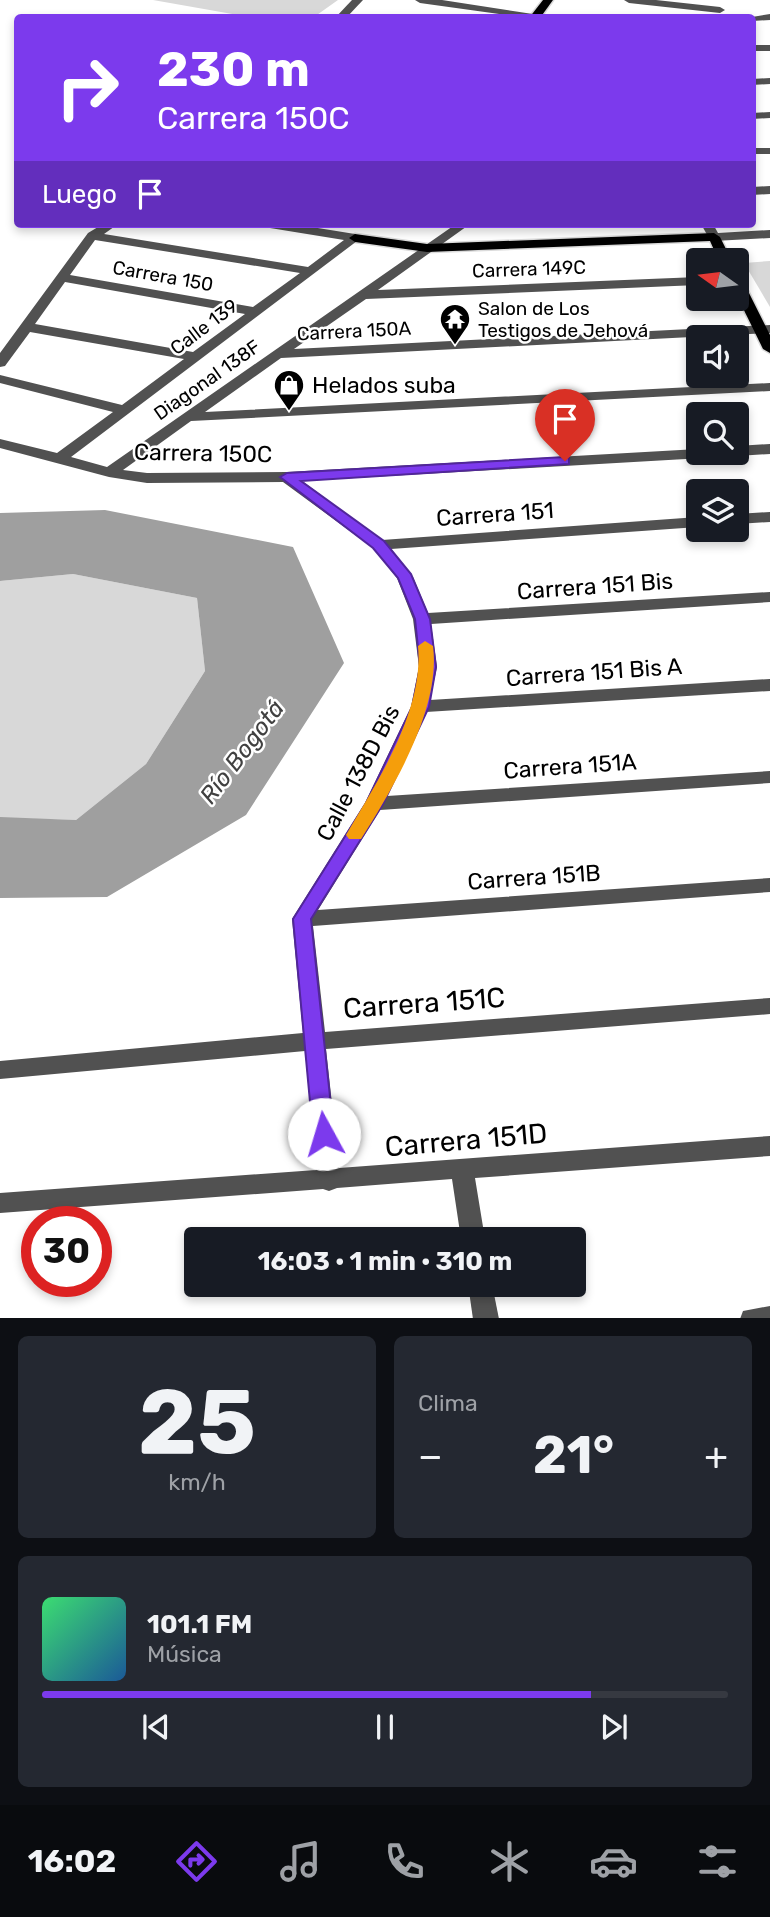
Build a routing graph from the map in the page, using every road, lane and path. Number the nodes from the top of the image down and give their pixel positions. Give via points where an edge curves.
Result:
1 (358, 0) edge
2 (420, 0) edge
3 (548, 0) edge
4 (629, 0) edge
5 (720, 9) edge
6 (344, 14) edge
7 (521, 14) edge
8 (537, 14) edge
9 (105, 228) edge
10 (294, 228) edge
11 (364, 228) edge
12 (458, 228) edge
13 (709, 228) edge
14 (770, 234) edge
15 (92, 236) junction
16 (714, 237) junction
17 (355, 238) junction
18 (427, 248) junction
19 (720, 248) edge
20 (312, 271) junction
21 (62, 278) junction
22 (686, 281) edge
23 (361, 295) junction
24 (749, 303) edge
25 (257, 312) junction
26 (27, 327) junction
27 (765, 329) edge
28 (770, 349) edge
29 (276, 354) junction
30 (195, 357) junction
31 (0, 363) edge
32 (0, 379) edge
33 (770, 387) edge
34 (124, 410) junction
35 (187, 417) junction
36 (0, 443) edge
37 (770, 449) edge
38 (749, 450) edge
39 (686, 454) edge
40 (60, 458) junction
41 (110, 472) junction
42 (287, 477) junction
43 (770, 517) edge
44 (749, 518) edge
45 (686, 523) edge
46 (379, 545) junction
47 (770, 597) edge
48 (422, 619) junction
49 (770, 685) edge
50 (420, 707) junction
51 (770, 777) edge
52 (374, 804) junction
53 (770, 885) edge
54 (302, 919) junction
55 (770, 1006) edge
56 (314, 1041) junction
57 (0, 1070) edge
58 (770, 1146) edge
59 (462, 1170) junction
60 (328, 1181) junction
61 (0, 1203) edge
62 (471, 1227) edge
63 (482, 1297) edge
64 (770, 1317) edge
65 (486, 1318) edge
66 (752, 1318) edge

1 - 6 street
2 - 7 street
3 - 8 main road
4 - 5 street
9 - 15 street
10 - 17 street
11 - 17 main road, Calle 139
12 - 18 street, Diagonal 138F
13 - 16 street
14 - 16 street
15 - 20 street
15 - 21 street
16 - 18 main road
16 - 19 main road
17 - 18 main road
17 - 20 street, Calle 139
18 - 23 street, Diagonal 138F
20 - 25 street, Calle 139
21 - 25 street, Carrera 150
21 - 26 street
22 - 23 street, Carrera 149C
23 - 29 street, Diagonal 138F
24 - 27 main road
25 - 30 street, Calle 139
26 - 30 street
26 - 31 street
27 - 28 main road
27 - 29 street, Carrera 150A
29 - 35 street, Diagonal 138F
30 - 34 street, Calle 139
32 - 34 street
33 - 35 street
34 - 40 street, Calle 139
35 - 41 street, Diagonal 138F
36 - 40 street, Carrera 150C
37 - 38 street
39 - 42 street, Carrera 150C
40 - 41 street, Carrera 150C
41 - 42 street, Carrera 150C via 147,478
42 - 46 street, Calle 138D Bis
43 - 44 street
45 - 46 street, Carrera 151
46 - 48 street, Calle 138D Bis via 405,578
47 - 48 street, Carrera 151 Bis
48 - 50 street, Calle 138D Bis via 428,667
49 - 50 street, Carrera 151 Bis A
50 - 52 street, Calle 138D Bis
51 - 52 street, Carrera 151A
52 - 54 street, Calle 138D Bis
53 - 54 street, Carrera 151B
54 - 56 street
55 - 56 street, Carrera 151C
56 - 57 street, Carrera 151C
56 - 60 street
58 - 59 street, Carrera 151D
59 - 60 street, Carrera 151D
59 - 62 street
60 - 61 street, Carrera 151D
63 - 65 street
64 - 66 street

